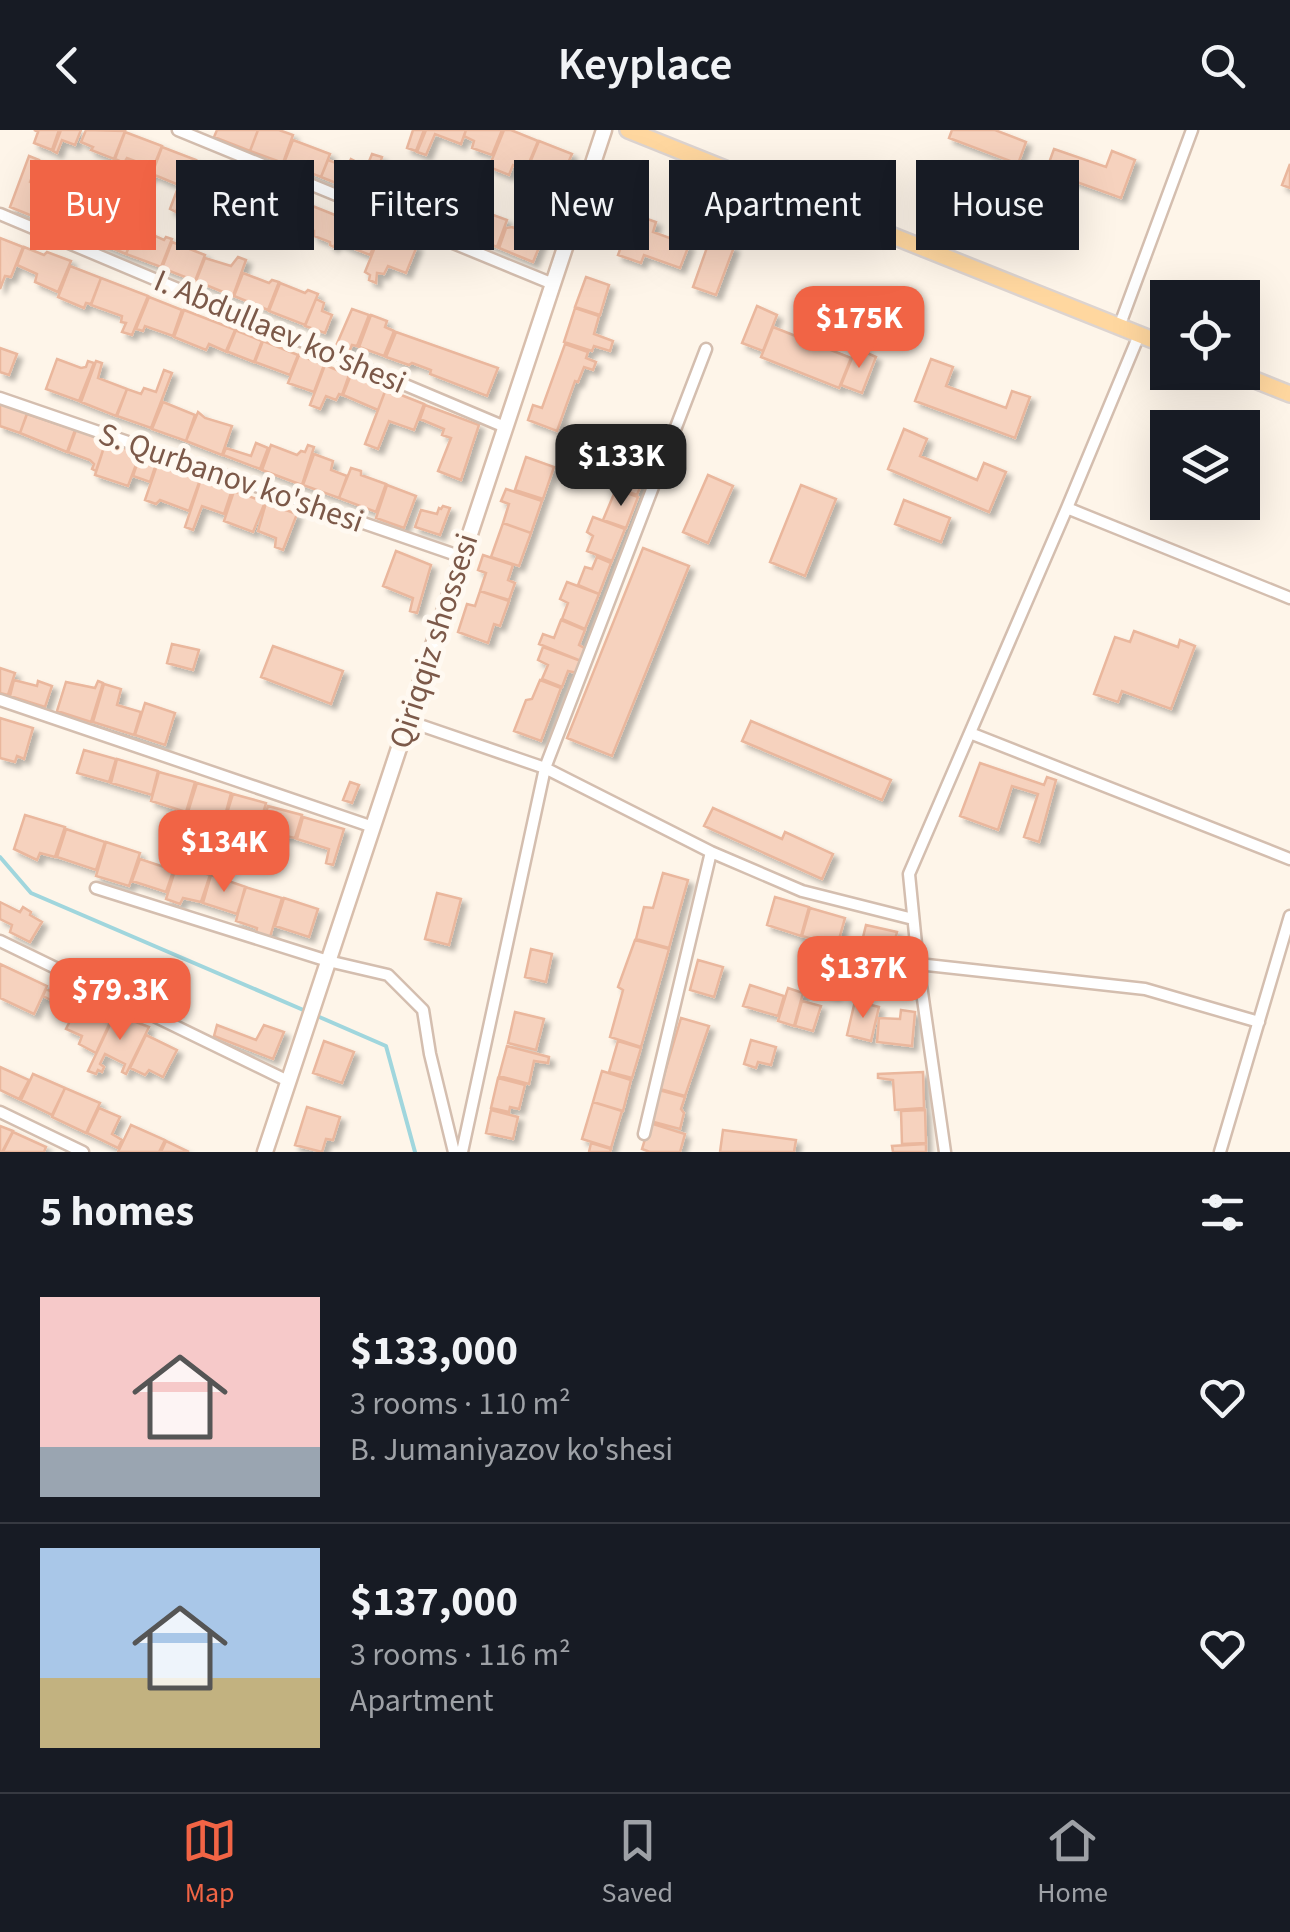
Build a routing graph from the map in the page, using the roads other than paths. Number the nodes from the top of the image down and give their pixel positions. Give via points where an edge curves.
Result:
1 (178, 130) edge
2 (604, 130) edge
3 (628, 130) edge
4 (1192, 130) edge
5 (0, 214) edge
6 (553, 284) junction
7 (1119, 327) junction
8 (1139, 335) junction
9 (1150, 339) edge
10 (706, 349) dead end
11 (1260, 382) edge
12 (1290, 394) edge
13 (0, 398) edge
14 (505, 427) junction
15 (1067, 508) junction
16 (462, 557) junction
17 (1290, 598) edge
18 (0, 700) edge
19 (408, 721) junction
20 (970, 732) junction
21 (545, 768) junction
22 (373, 827) junction
23 (711, 852) junction
24 (1290, 859) edge
25 (96, 888) dead end
26 (1290, 916) edge
27 (913, 919) junction
28 (0, 941) edge
29 (328, 962) junction
30 (918, 964) junction
31 (1259, 1022) junction
32 (288, 1081) junction
33 (0, 1112) edge
34 (644, 1134) dead end
35 (83, 1152) edge
36 (265, 1152) edge
37 (454, 1152) edge
38 (462, 1152) edge
39 (945, 1152) edge
40 (1220, 1152) edge

1 - 6 street
2 - 6 main road, Qiriqqiz shossesi
3 - 7 main road
4 - 7 street
5 - 14 street, I. Abdullaev ko'shesi
6 - 14 main road, Qiriqqiz shossesi
7 - 8 main road
8 - 9 main road
8 - 15 street
10 - 21 street
11 - 12 main road
13 - 16 street, S. Qurbanov ko'shesi
14 - 16 main road, Qiriqqiz shossesi
15 - 17 street
15 - 20 street
16 - 19 main road, Qiriqqiz shossesi
18 - 22 street
19 - 21 street
19 - 22 main road, Qiriqqiz shossesi
20 - 24 street
20 - 27 street via 908,874
21 - 23 street
21 - 38 street
22 - 29 main road, Qiriqqiz shossesi
23 - 27 street via 802,891
23 - 34 street
25 - 29 street
26 - 31 street
27 - 30 street
28 - 32 street
29 - 32 main road, Qiriqqiz shossesi
29 - 37 street via 388,975 424,1010
30 - 31 street via 1145,990
30 - 39 street
31 - 40 street
32 - 36 main road, Qiriqqiz shossesi
33 - 35 street

